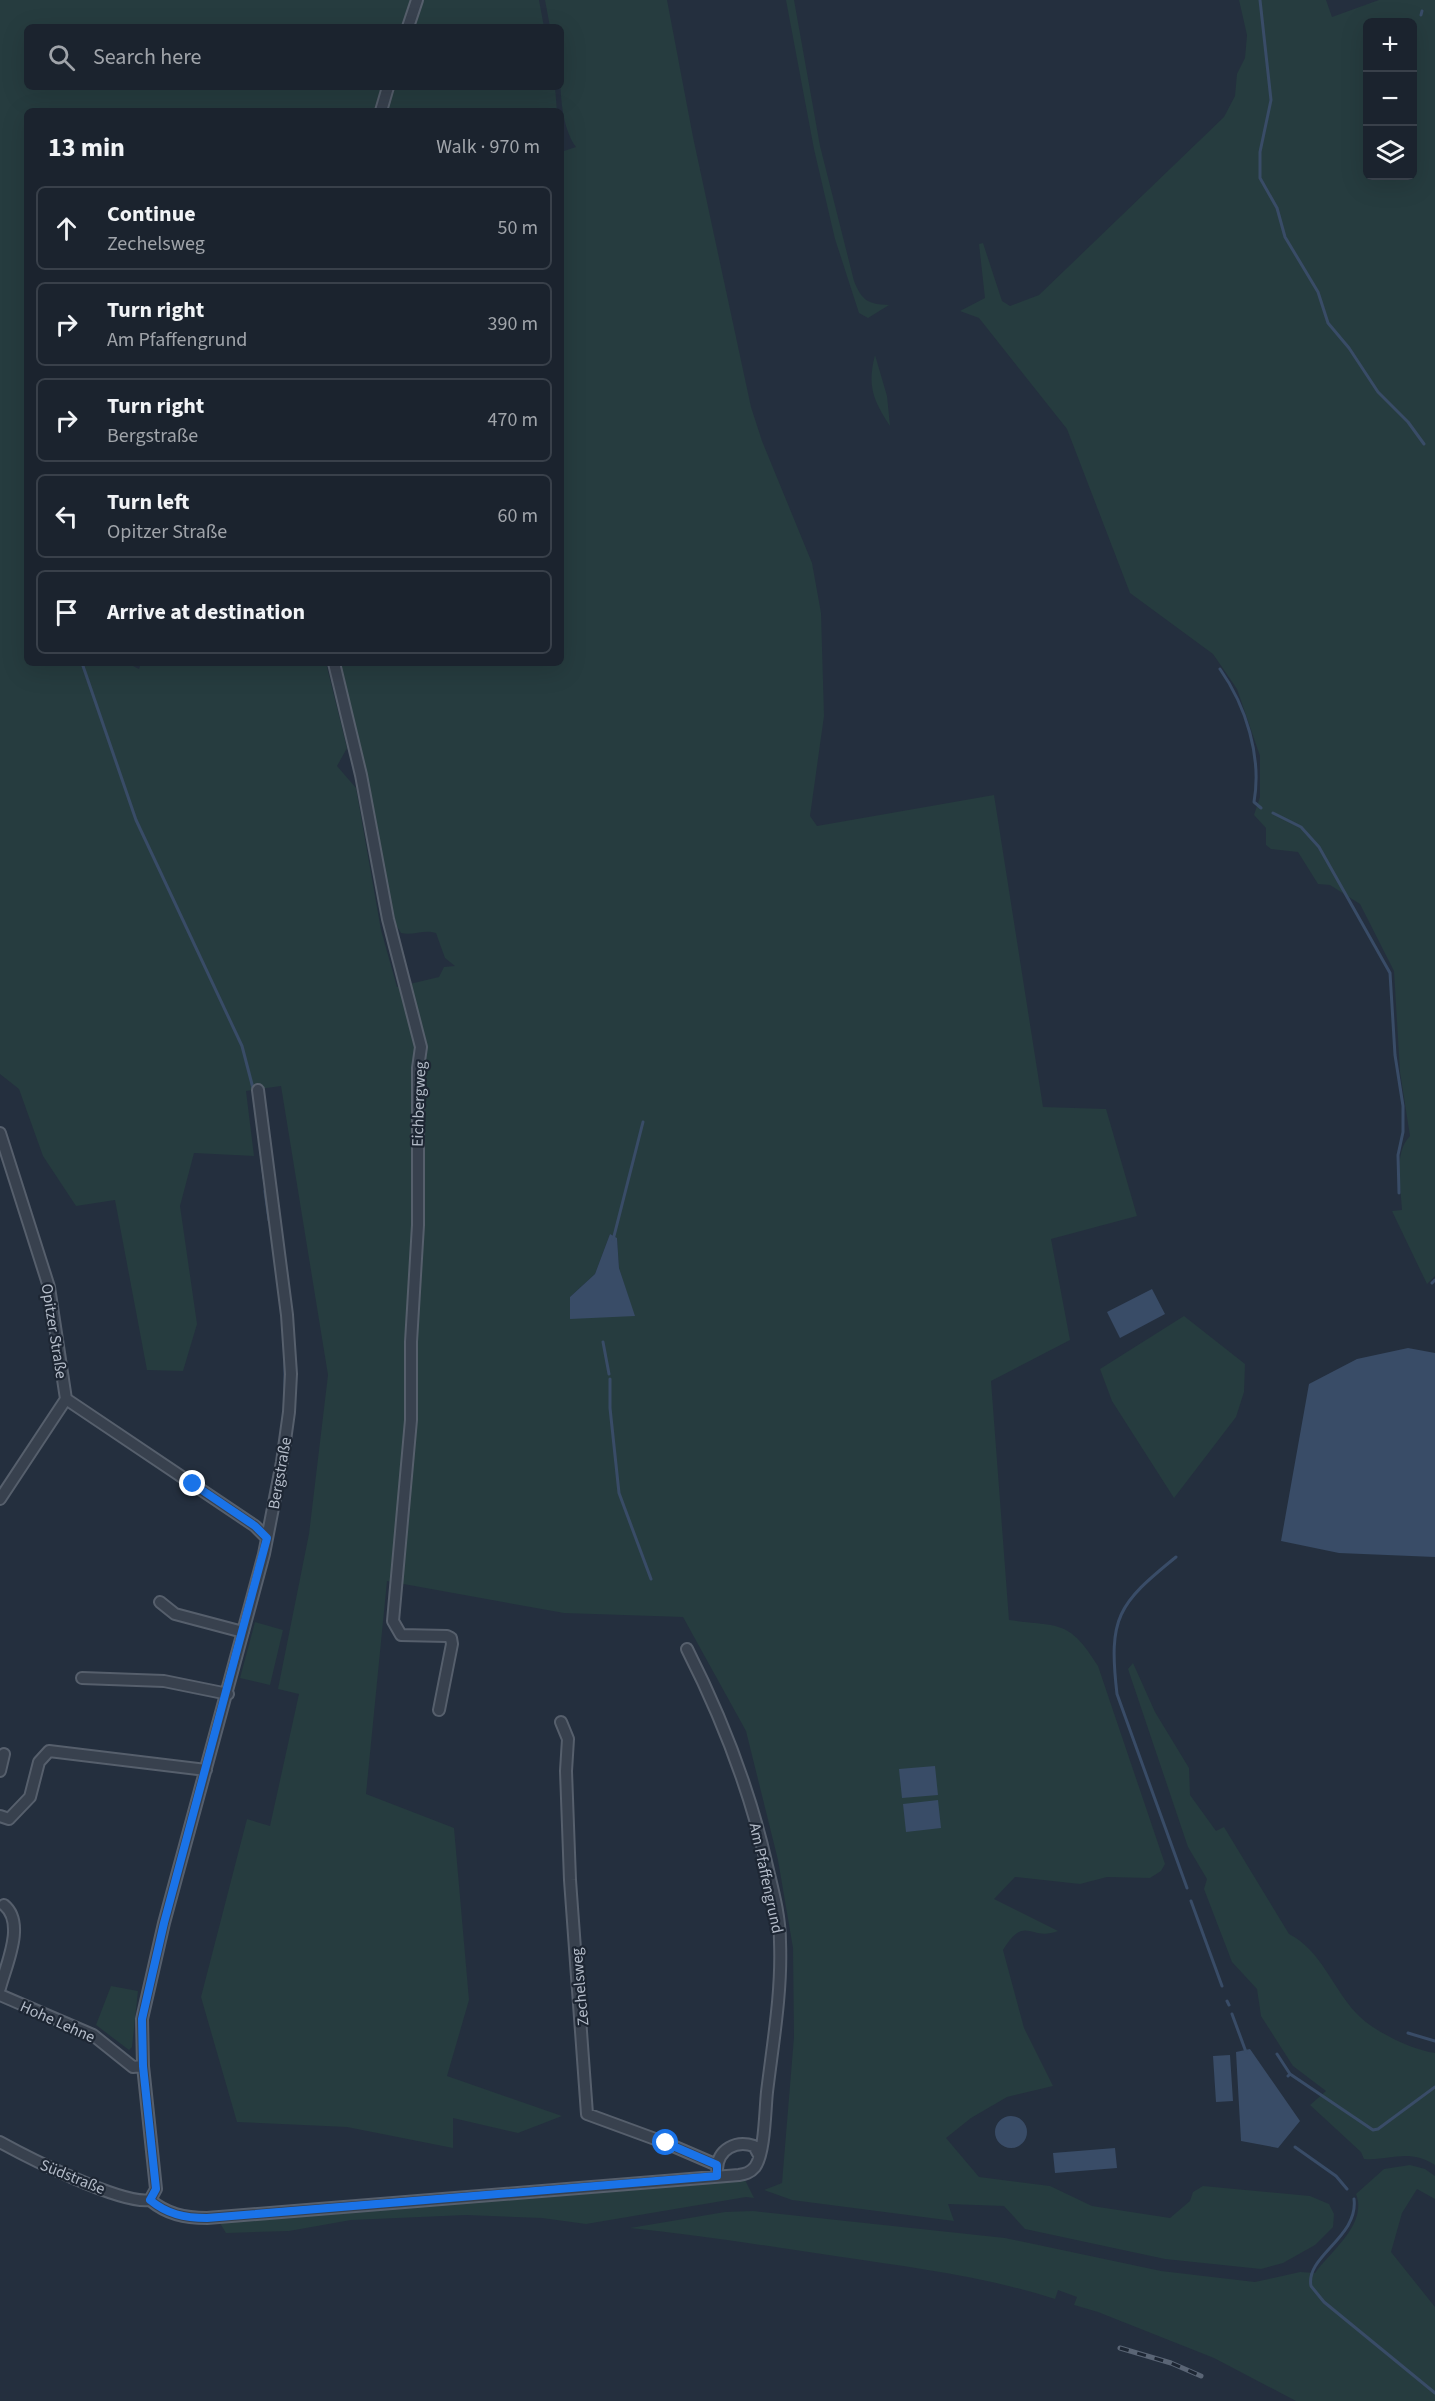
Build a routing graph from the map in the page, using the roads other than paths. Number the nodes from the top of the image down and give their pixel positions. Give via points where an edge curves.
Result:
1 (417, 0) edge
2 (409, 24) edge
3 (387, 90) edge
4 (382, 108) edge
5 (335, 666) edge
6 (258, 1089) dead end
7 (0, 1133) edge
8 (66, 1399) junction
9 (0, 1499) edge
10 (267, 1538) junction
11 (160, 1602) dead end
12 (243, 1632) junction
13 (687, 1649) dead end
14 (82, 1678) dead end
15 (228, 1694) junction
16 (439, 1710) dead end
17 (561, 1722) dead end
18 (4, 1754) dead end
19 (206, 1770) junction
20 (0, 1771) edge
21 (0, 1816) edge
22 (4, 1905) dead end
23 (0, 1988) edge
24 (0, 1995) edge
25 (143, 2066) junction
26 (0, 2142) edge
27 (759, 2155) junction
28 (717, 2170) junction
29 (150, 2200) junction

1 - 2 street
3 - 4 street
5 - 16 street, Eichbergweg via 361,775 388,919 421,1047 411,1420 393,1621 401,1635 447,1636 453,1644
6 - 10 street, Bergstraße via 284,1286 291,1374 282,1462
7 - 8 street, Opitzer Straße via 49,1287
8 - 9 street
8 - 10 street, Opitzer Straße via 255,1526
10 - 12 street, Bergstraße
11 - 12 street via 175,1614
12 - 15 street, Bergstraße
13 - 27 street, Am Pfaffengrund via 723,1725 749,1799 778,1918 778,2001
14 - 15 street via 164,1681
15 - 19 street, Bergstraße
17 - 28 street, Zechelsweg via 568,1738 570,1869 587,2114 666,2143
18 - 20 street
19 - 21 street via 49,1751 39,1762 30,1797 9,1819
19 - 25 street, Bergstraße via 145,2000
22 - 23 street via 15,1922
24 - 25 street, Hohe Lehne via 93,2035 134,2067
25 - 29 street, Bergstraße via 156,2189
26 - 29 street, Südstraße via 48,2168 142,2202
27 - 28 street via 749,2173
27 - 28 street via 754,2146 744,2143 728,2147
28 - 29 street via 207,2218 177,2216

